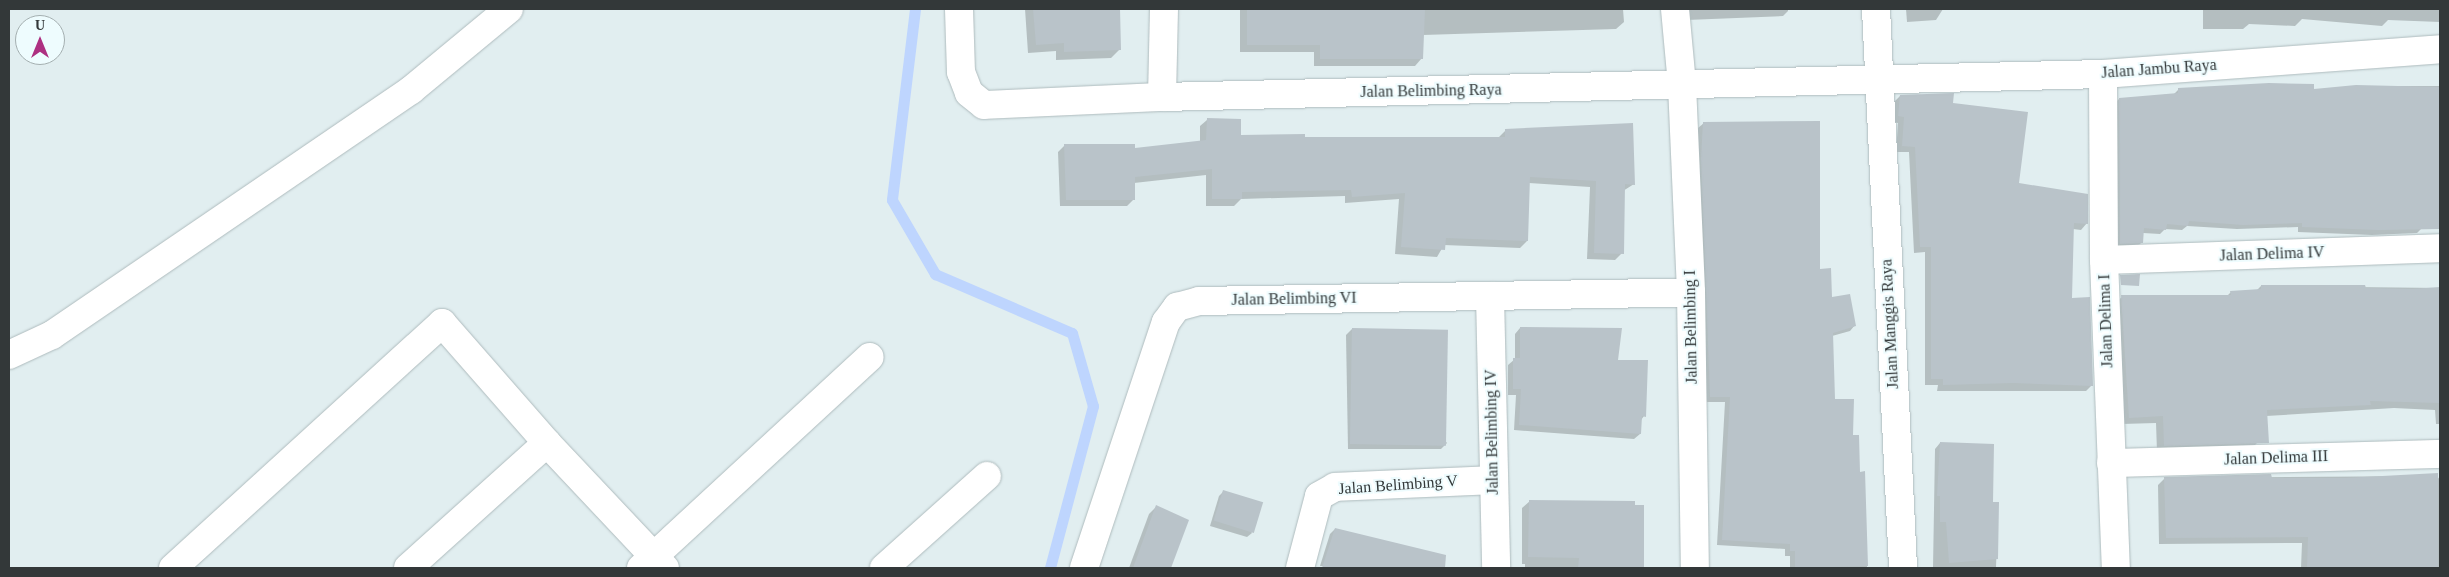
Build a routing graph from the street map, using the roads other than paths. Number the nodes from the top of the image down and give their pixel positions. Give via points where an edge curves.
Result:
1 (508, 9) edge
2 (959, 9) edge
3 (1164, 9) edge
4 (1674, 9) edge
5 (1876, 9) edge
6 (2440, 49) edge
7 (2104, 74) junction
8 (1878, 79) junction
9 (1682, 85) junction
10 (1162, 97) junction
11 (2440, 248) edge
12 (2104, 260) junction
13 (1691, 292) junction
14 (1490, 296) junction
15 (9, 355) edge
16 (870, 357) dead end
17 (547, 443) junction
18 (2440, 454) edge
19 (2111, 463) junction
20 (987, 476) dead end
21 (1493, 480) junction
22 (653, 564) edge
23 (173, 568) edge
24 (408, 568) edge
25 (884, 568) edge
26 (1084, 568) edge
27 (1300, 568) edge
28 (1496, 568) edge
29 (1695, 568) edge
30 (1903, 568) edge
31 (2116, 568) edge

1 - 15 street via 403,96 52,335
2 - 10 street, Jalan Belimbing Raya via 961,72 970,93 984,105
3 - 10 street
4 - 9 street, Jalan Belimbing I
5 - 8 street, Jalan Manggis Raya
6 - 7 street, Jalan Jambu Raya
7 - 8 street, Jalan Jambu Raya
7 - 12 street, Jalan Delima I
8 - 9 street, Jalan Belimbing Raya
8 - 30 street, Jalan Manggis Raya
9 - 10 street, Jalan Belimbing Raya
9 - 13 street, Jalan Belimbing I
11 - 12 street, Jalan Delima IV
12 - 19 street, Jalan Delima I
13 - 14 street, Jalan Belimbing VI
13 - 29 street, Jalan Belimbing I
14 - 21 street, Jalan Belimbing IV
14 - 26 street, Jalan Belimbing VI via 1199,301 1177,307 1166,322
16 - 22 street
17 - 22 street
17 - 23 street via 442,324
17 - 24 street
18 - 19 street, Jalan Delima III
19 - 31 street, Jalan Delima I
20 - 25 street
21 - 27 street, Jalan Belimbing V via 1335,487 1319,496
21 - 28 street, Jalan Belimbing IV

